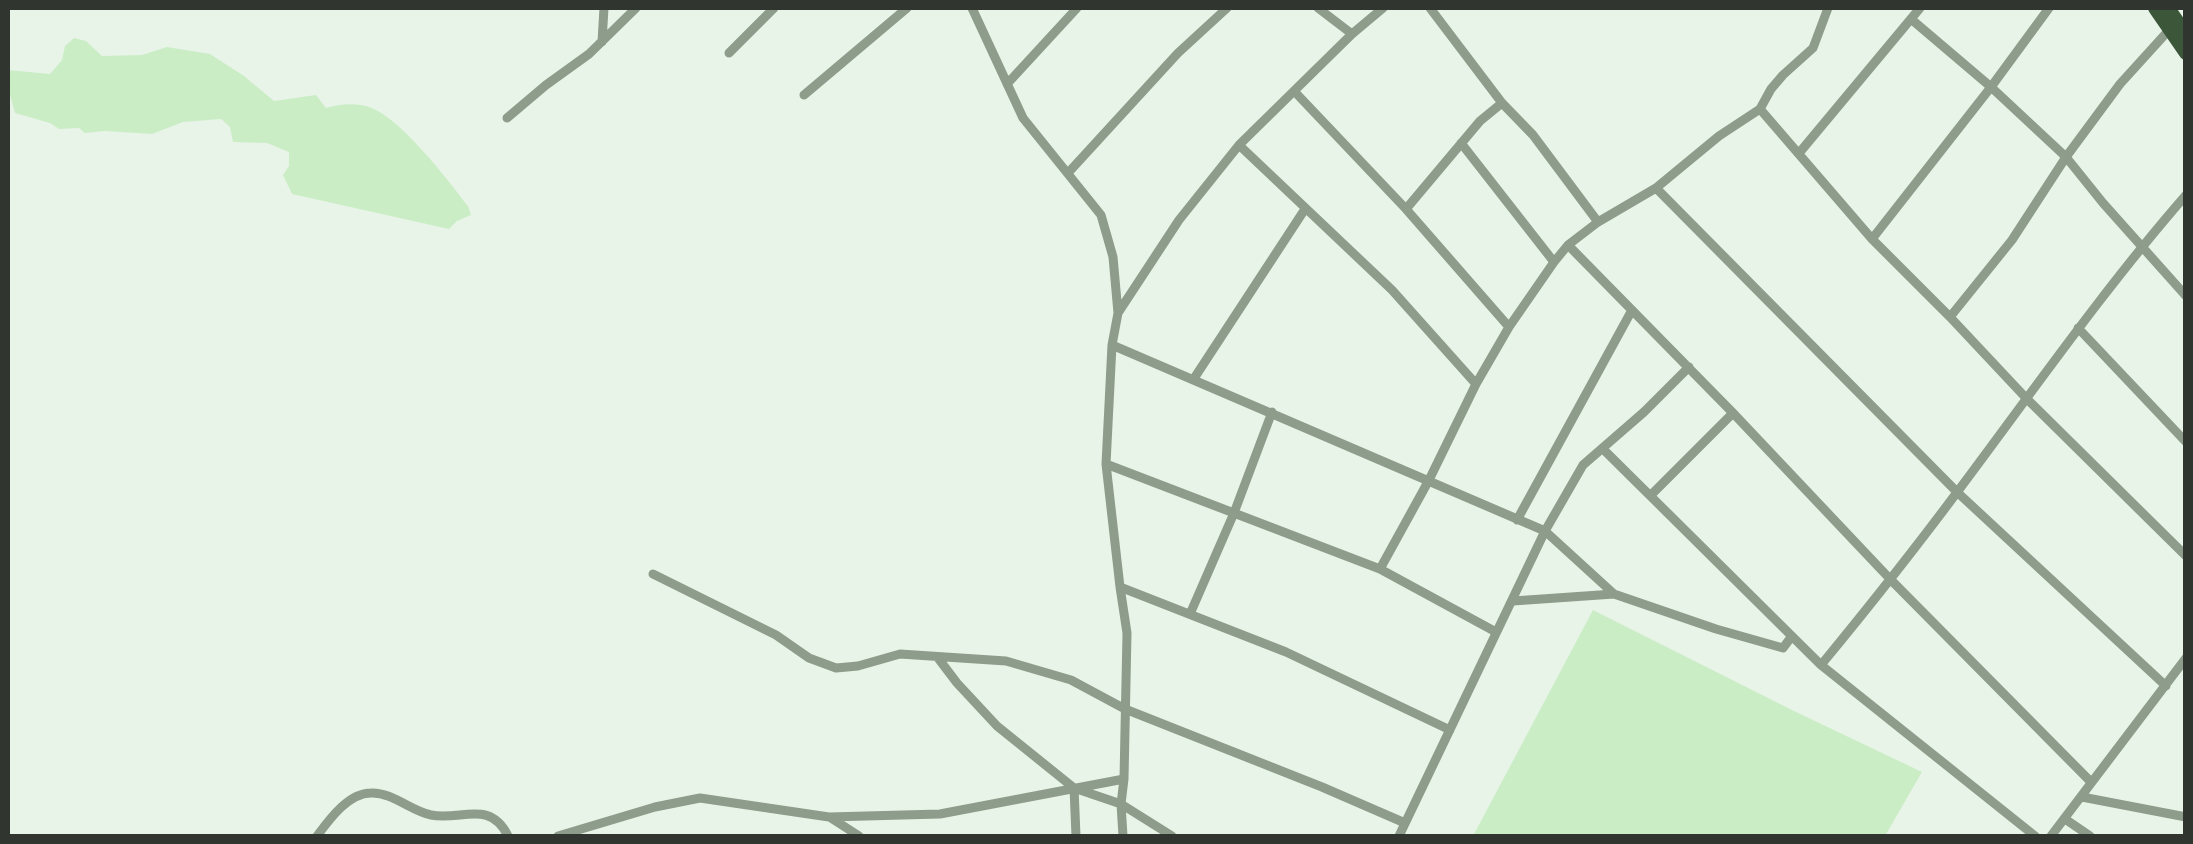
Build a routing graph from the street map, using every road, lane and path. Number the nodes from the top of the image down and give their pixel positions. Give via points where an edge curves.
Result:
1 (604, 8) edge
2 (636, 8) edge
3 (774, 8) edge
4 (908, 8) edge
5 (972, 8) edge
6 (1078, 8) edge
7 (1226, 8) edge
8 (1318, 8) edge
9 (1382, 8) edge
10 (1430, 8) edge
11 (1828, 8) edge
12 (1920, 8) edge
13 (2049, 8) edge
14 (2156, 8) edge
15 (2168, 8) edge
16 (1911, 19) junction
17 (2170, 30) junction
18 (1352, 34) junction
19 (2186, 34) edge
20 (602, 42) junction
21 (729, 53) dead end
22 (2186, 53) edge
23 (1007, 84) junction
24 (1991, 86) junction
25 (1294, 91) junction
26 (804, 95) dead end
27 (1502, 103) junction
28 (1760, 109) junction
29 (507, 118) dead end
30 (1461, 143) junction
31 (1239, 145) junction
32 (1800, 152) junction
33 (2066, 157) junction
34 (1068, 173) junction
35 (1656, 188) junction
36 (2186, 195) edge
37 (1305, 208) junction
38 (1406, 209) junction
39 (1598, 222) junction
40 (1872, 239) junction
41 (1568, 245) junction
42 (2142, 246) junction
43 (1554, 262) junction
44 (2186, 296) edge
45 (1632, 310) junction
46 (1118, 313) junction
47 (1950, 317) junction
48 (1508, 327) junction
49 (2078, 328) junction
50 (1112, 346) junction
51 (1688, 367) junction
52 (1193, 380) junction
53 (1476, 384) junction
54 (2026, 398) junction
55 (1272, 412) junction
56 (1733, 413) junction
57 (2186, 442) edge
58 (1603, 449) junction
59 (1106, 464) junction
60 (1428, 480) junction
61 (1958, 492) junction
62 (1651, 495) junction
63 (1234, 513) junction
64 (1517, 520) junction
65 (1544, 531) junction
66 (2186, 556) edge
67 (1380, 569) junction
68 (653, 574) dead end
69 (1891, 580) junction
70 (1120, 587) junction
71 (1614, 594) junction
72 (1513, 601) junction
73 (1190, 614) junction
74 (1496, 632) junction
75 (1792, 636) junction
76 (938, 658) junction
77 (2186, 658) edge
78 (1822, 665) junction
79 (2166, 686) junction
80 (1124, 709) junction
81 (1450, 730) junction
82 (1124, 779) junction
83 (2091, 782) junction
84 (1074, 788) junction
85 (2082, 796) junction
86 (1122, 804) junction
87 (829, 816) junction
88 (2186, 817) edge
89 (2065, 819) junction
90 (1405, 823) junction
91 (316, 836) edge
92 (508, 836) edge
93 (558, 836) edge
94 (859, 836) edge
95 (1076, 836) edge
96 (1123, 836) edge
97 (1172, 836) edge
98 (1398, 836) edge
99 (2035, 836) edge
100 (2052, 836) edge
101 (2090, 836) edge

1 - 20 street
2 - 20 street
3 - 21 street
4 - 26 street
5 - 23 street
6 - 23 street
7 - 34 street
8 - 18 street
9 - 18 street
10 - 27 street
11 - 28 street via 1813,48
12 - 16 street
13 - 24 street
14 - 17 main road
15 - 19 main road
16 - 24 street
16 - 32 street
17 - 22 main road
17 - 33 street
18 - 25 street
20 - 29 street
23 - 34 street via 1023,118
24 - 33 street
24 - 40 street
25 - 31 street
25 - 38 street
27 - 30 street
27 - 39 street
28 - 32 street
28 - 35 street
30 - 38 street
30 - 43 street
31 - 37 street
31 - 46 street via 1178,220
32 - 40 street
33 - 42 street
33 - 47 street
34 - 46 street via 1102,215
35 - 39 street
35 - 61 street
36 - 42 street
37 - 52 street
37 - 53 street via 1392,290
38 - 48 street
39 - 41 street
40 - 47 street
41 - 43 street
41 - 45 street
42 - 44 street
42 - 49 street
43 - 48 street
45 - 51 street
45 - 64 street
46 - 50 street
47 - 54 street
48 - 53 street
49 - 54 street
49 - 57 street
50 - 52 street
50 - 59 street
51 - 56 street
51 - 58 street
52 - 55 street
53 - 60 street
54 - 61 street
54 - 66 street
55 - 60 street
55 - 63 street
56 - 62 street
56 - 69 street
58 - 62 street
58 - 65 street via 1583,465
59 - 63 street
59 - 70 street
60 - 64 street
60 - 67 street
61 - 69 street
61 - 79 street
62 - 75 street
63 - 67 street
63 - 73 street
64 - 65 street
65 - 71 street
65 - 72 street
67 - 74 street
68 - 76 street via 836,668 900,654
69 - 78 street
69 - 83 street
70 - 73 street
70 - 80 street via 1127,632
71 - 72 street
71 - 75 street via 1783,648
72 - 74 street
73 - 81 street
74 - 81 street
75 - 78 street
76 - 80 street via 1006,661 1072,680
76 - 84 street via 996,726
77 - 79 street
78 - 99 street
79 - 83 street
80 - 82 street
80 - 90 street
81 - 90 street
82 - 84 street
82 - 86 street
83 - 85 street
84 - 86 street
84 - 87 street via 940,814
84 - 95 street
85 - 88 street
85 - 89 street
86 - 96 street
86 - 97 street
87 - 93 street via 700,798
87 - 94 street
89 - 100 street
89 - 101 street
90 - 98 street
91 - 92 street via 344,806 370,792 431,815 479,813 503,825

